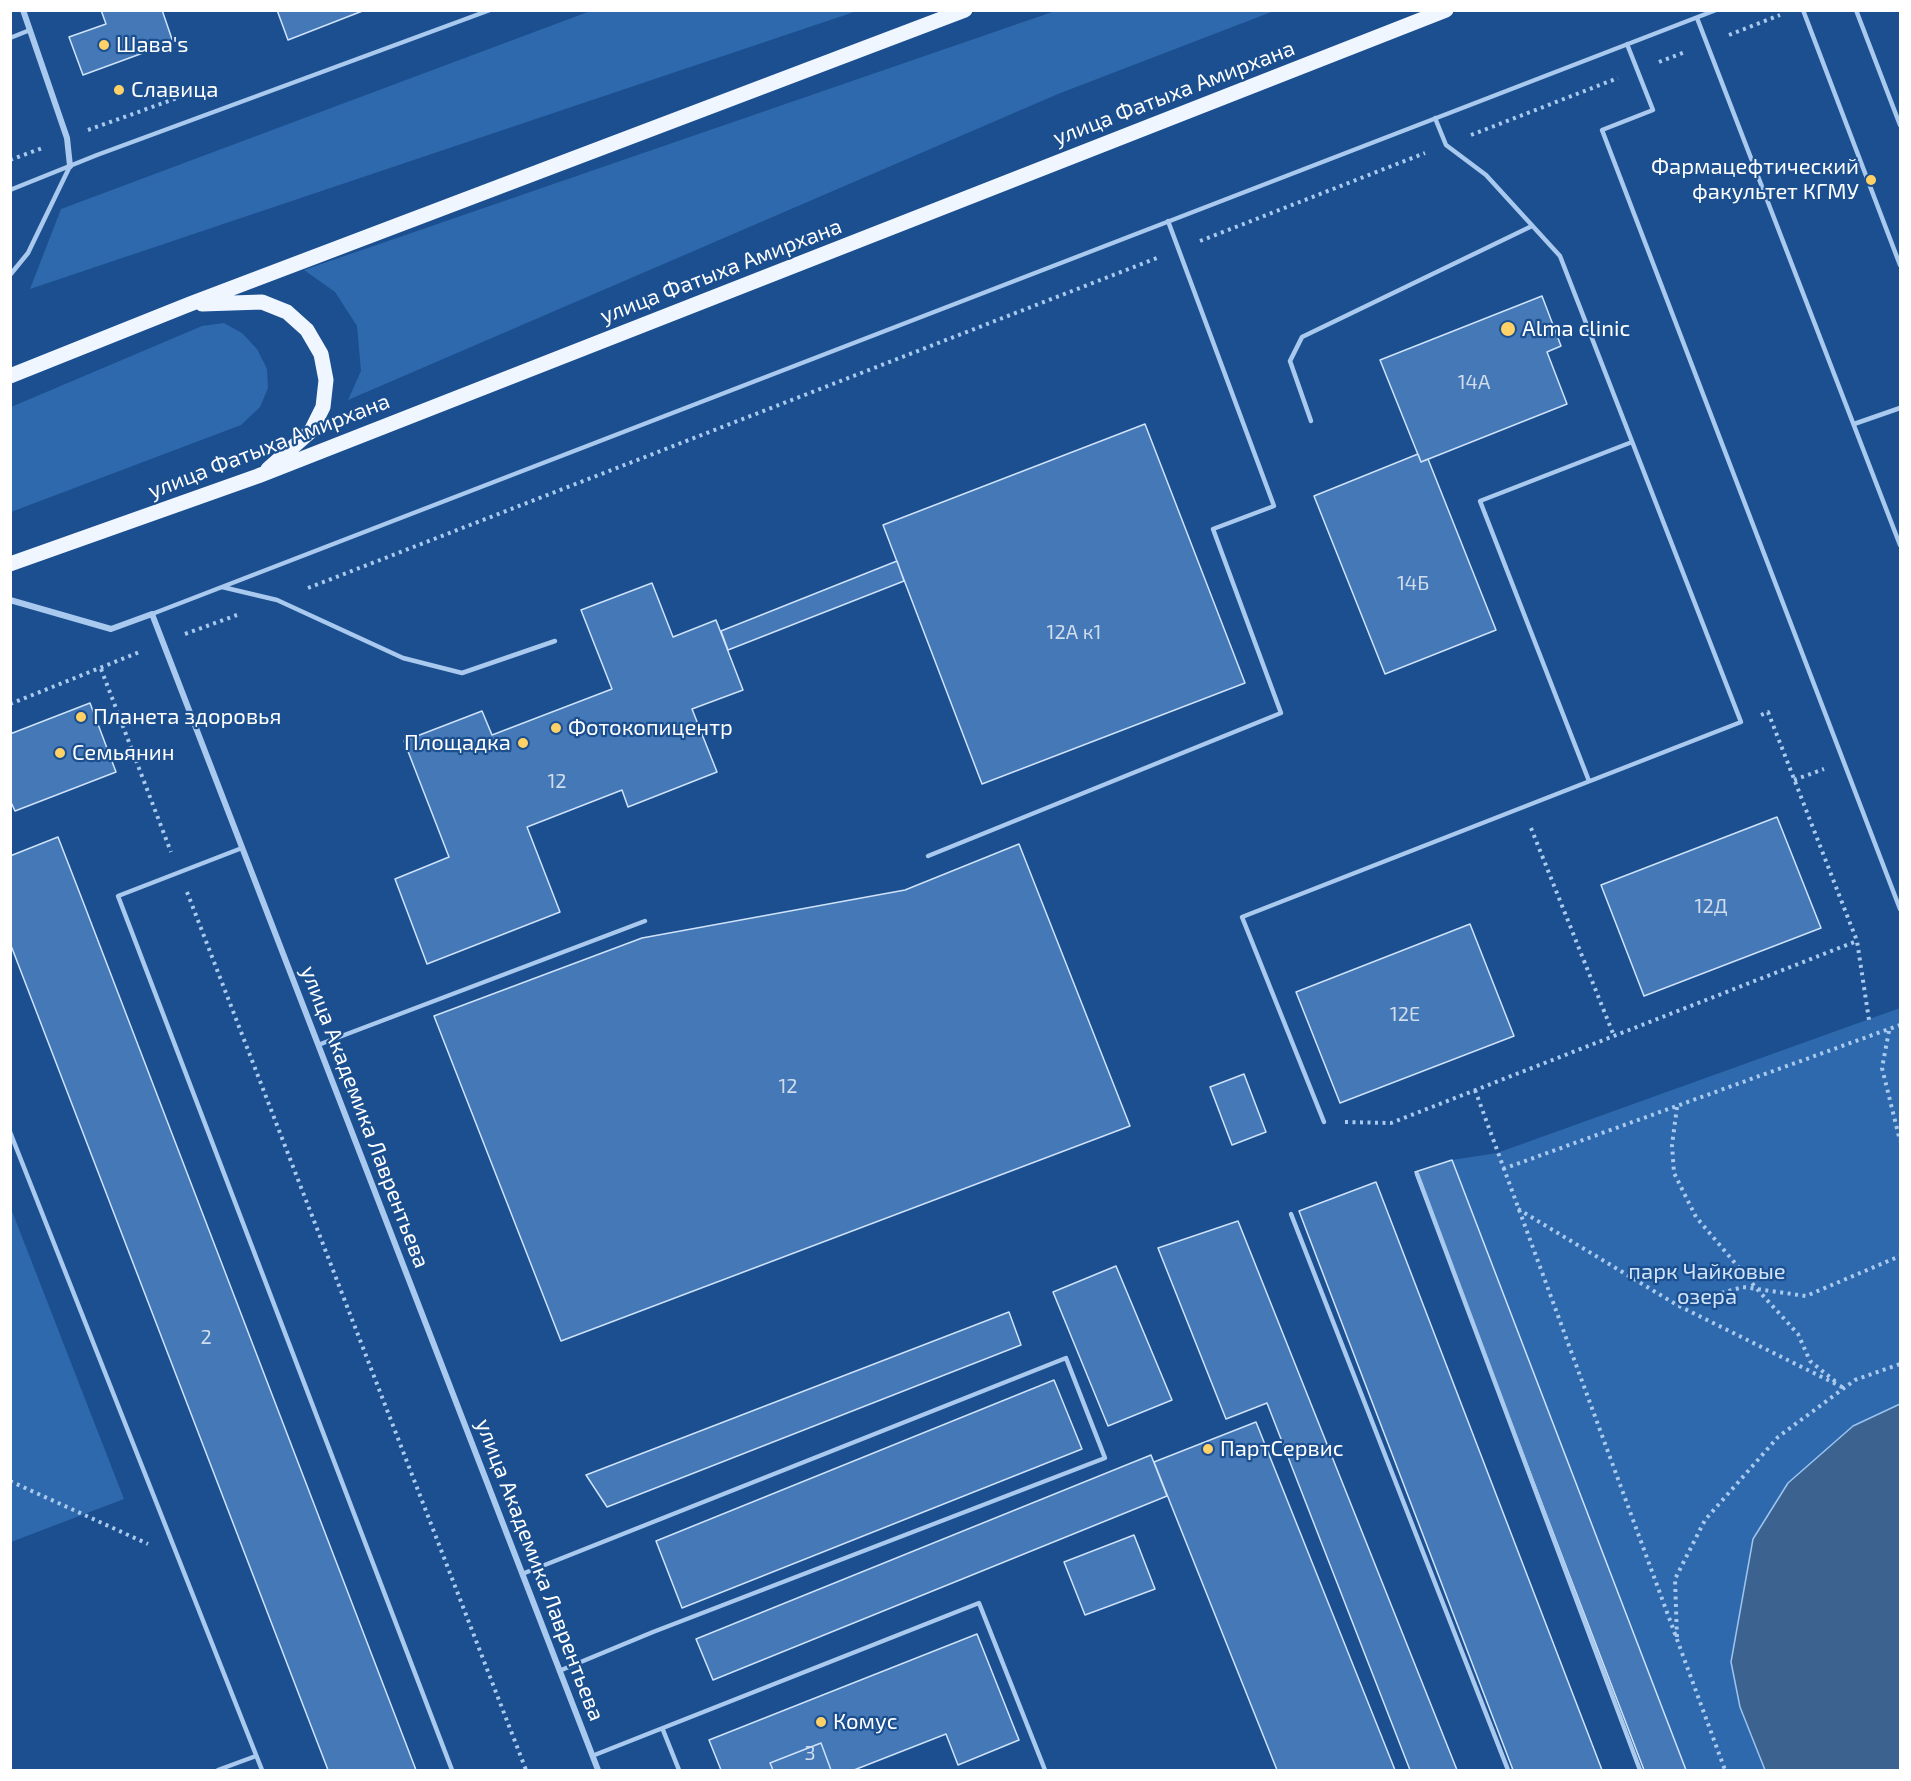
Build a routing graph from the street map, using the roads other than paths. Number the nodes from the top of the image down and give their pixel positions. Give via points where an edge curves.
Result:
1 (23, 10) edge
2 (490, 10) edge
3 (965, 10) edge
4 (1446, 10) edge
5 (1716, 10) edge
6 (1803, 10) edge
7 (1856, 10) edge
8 (1697, 18) junction
9 (30, 30) junction
10 (10, 38) edge
11 (1627, 44) junction
12 (1435, 118) junction
13 (1900, 125) edge
14 (70, 166) junction
15 (10, 190) edge
16 (1168, 221) junction
17 (1532, 226) junction
18 (1900, 265) edge
19 (10, 275) edge
20 (190, 304) junction
21 (10, 376) edge
22 (1900, 408) edge
23 (1311, 422) dead end
24 (1854, 424) junction
25 (1632, 442) junction
26 (258, 476) junction
27 (1900, 545) edge
28 (10, 564) edge
29 (222, 587) junction
30 (10, 600) edge
31 (152, 614) junction
32 (555, 641) dead end
33 (1589, 781) junction
34 (242, 848) junction
35 (928, 856) dead end
36 (1900, 909) edge
37 (645, 921) dead end
38 (318, 1045) junction
39 (1324, 1122) road end
40 (10, 1132) edge
41 (1417, 1174) dead end
42 (1291, 1214) dead end
43 (522, 1574) junction
44 (559, 1671) junction
45 (663, 1730) junction
46 (256, 1756) junction
47 (592, 1756) junction
48 (218, 1770) edge
49 (262, 1770) edge
50 (452, 1770) edge
51 (598, 1770) edge
52 (679, 1770) edge
53 (1045, 1770) edge
54 (1508, 1770) edge
55 (1640, 1770) edge

1 - 9 street
2 - 14 lane
3 - 20 main road
4 - 26 main road, улица Фатыха Амирхана
5 - 8 lane
6 - 18 lane
7 - 13 lane
8 - 11 lane
8 - 24 lane
9 - 10 lane
9 - 14 street via 67,138
11 - 12 lane
11 - 36 lane via 1653,110 1602,130
12 - 16 lane
12 - 17 lane via 1446,146 1486,175
14 - 15 lane
14 - 19 lane via 28,253
16 - 29 lane
16 - 35 lane via 1274,506 1213,529 1281,713
17 - 23 lane via 1302,337 1290,361
17 - 25 lane via 1560,256
20 - 21 main road
20 - 26 main road via 262,302 294,318 307,330 321,354 326,380 323,407 311,431
22 - 24 lane
24 - 27 lane
25 - 33 lane via 1741,722
25 - 33 lane via 1480,501
26 - 28 main road, улица Фатыха Амирхана
29 - 31 lane
29 - 32 lane via 277,600 403,658 462,673
30 - 31 street via 111,629
31 - 34 street, улица Академика Лаврентьева
33 - 39 lane via 1242,917
34 - 38 street, улица Академика Лаврентьева
34 - 50 lane via 118,897
37 - 38 lane
38 - 43 street, улица Академика Лаврентьева
40 - 46 lane
41 - 55 lane
42 - 54 lane
43 - 44 street, улица Академика Лаврентьева
43 - 44 lane via 1066,1358 1105,1458
44 - 47 street, улица Академика Лаврентьева
45 - 47 lane
45 - 52 lane
45 - 53 lane via 979,1603
46 - 48 lane
46 - 49 lane
47 - 51 street, улица Академика Лаврентьева

